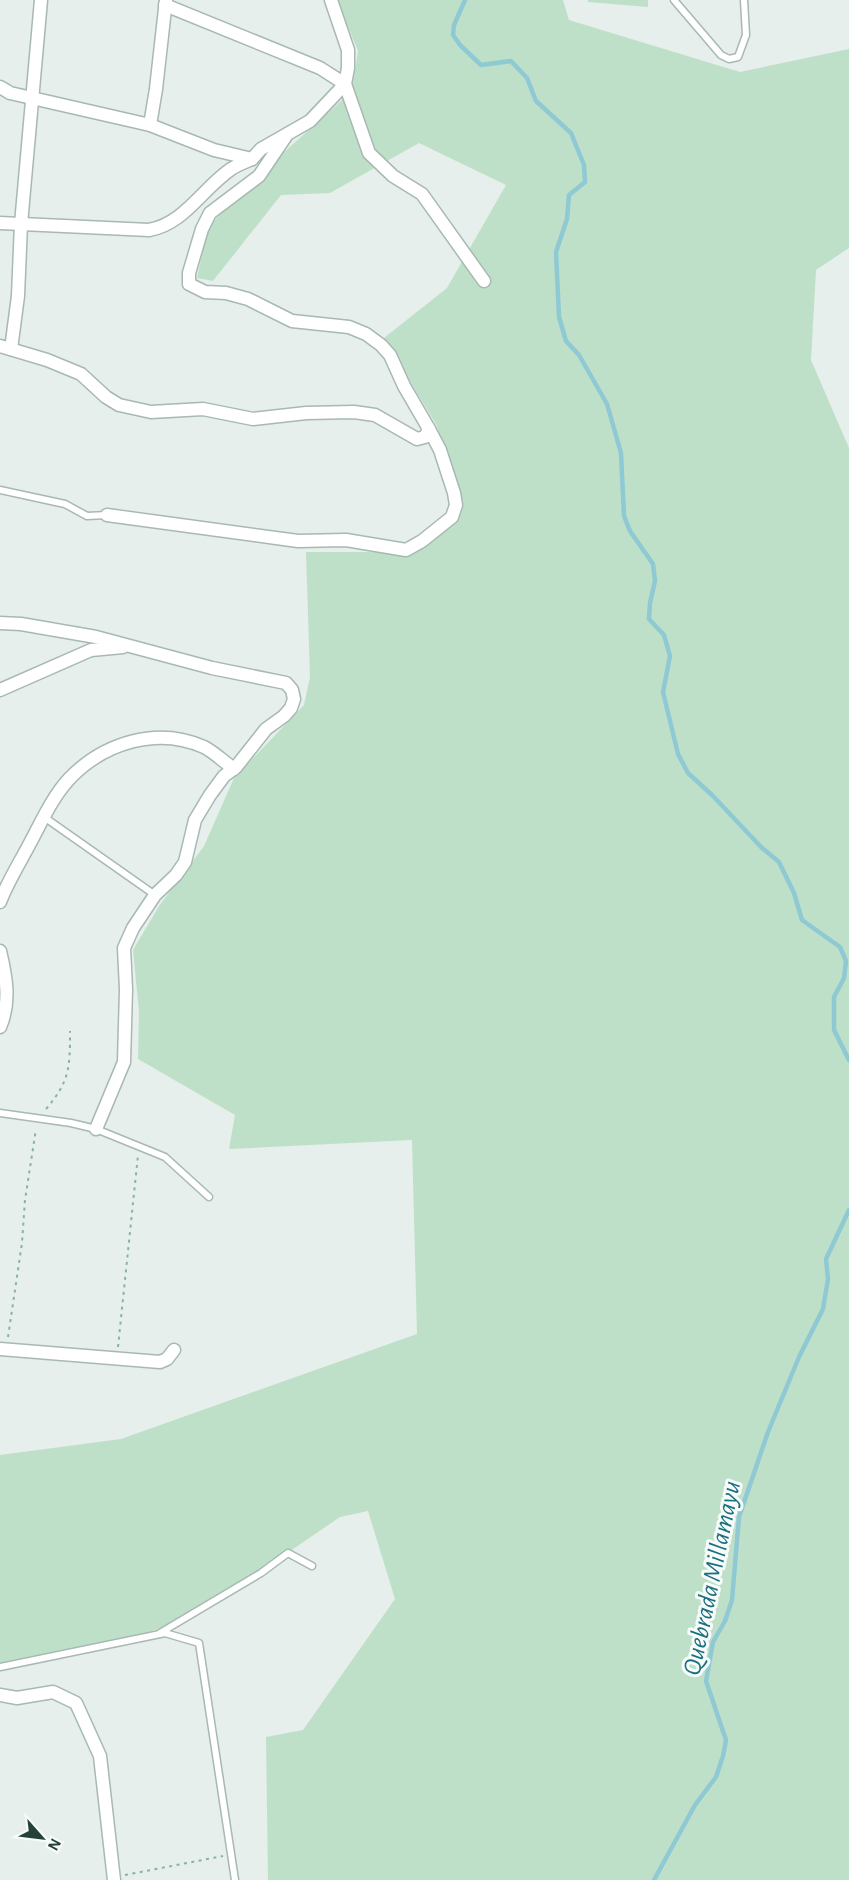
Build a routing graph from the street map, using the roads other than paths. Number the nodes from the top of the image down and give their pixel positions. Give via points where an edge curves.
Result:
1 (41, 0) edge
2 (331, 0) edge
3 (674, 0) edge
4 (744, 0) edge
5 (166, 3) edge
6 (345, 84) junction
7 (0, 87) edge
8 (31, 98) junction
9 (150, 125) junction
10 (286, 136) junction
11 (252, 159) junction
12 (0, 223) edge
13 (21, 224) junction
14 (484, 280) dead end
15 (6, 348) edge
16 (429, 429) junction
17 (0, 490) edge
18 (107, 514) joint
19 (0, 623) edge
20 (130, 646) junction
21 (0, 690) edge
22 (234, 769) junction
23 (44, 817) junction
24 (155, 895) junction
25 (0, 902) edge
26 (0, 951) edge
27 (0, 1027) edge
28 (0, 1113) edge
29 (96, 1130) junction
30 (209, 1197) dead end
31 (3, 1349) edge
32 (174, 1350) dead end
33 (312, 1566) dead end
34 (157, 1635) junction
35 (0, 1667) edge
36 (0, 1695) edge
37 (113, 1879) edge
38 (235, 1880) edge

1 - 8 street
2 - 6 street via 348,50
3 - 4 lane via 721,55 729,59 738,57 747,35
5 - 6 street via 320,68
5 - 9 street
6 - 10 street via 310,121
6 - 14 street via 369,153 393,176 422,194
7 - 8 street
8 - 9 street
8 - 13 street
9 - 11 street via 214,150
10 - 11 street via 261,149
10 - 16 street via 259,176 210,213 189,273 189,284 206,292 248,299 292,321 349,327 366,334 390,355
11 - 13 street via 231,169 176,220 162,228
12 - 13 street
13 - 15 street via 18,296
15 - 16 street via 81,374 119,405 151,412 203,409 253,419 354,412 375,415 417,439 425,437
16 - 18 street via 440,450 456,505 452,517 406,550 346,540 298,541
17 - 18 lane via 65,504 87,516
19 - 20 street
20 - 21 street via 91,650
20 - 22 street via 286,683 292,690 291,708 266,729
22 - 23 street via 205,748 173,737 146,738 120,745 88,762 69,779
22 - 24 street via 224,776 195,820 185,862
23 - 24 lane
23 - 25 street
24 - 29 street via 124,948 124,1062
26 - 27 street via 7,988 7,1012
28 - 29 lane
29 - 30 lane via 165,1157
31 - 32 street via 160,1362
33 - 34 lane via 288,1553
34 - 35 lane
34 - 38 lane via 165,1633 199,1643
36 - 37 street via 17,1698 53,1692 76,1703 100,1756

